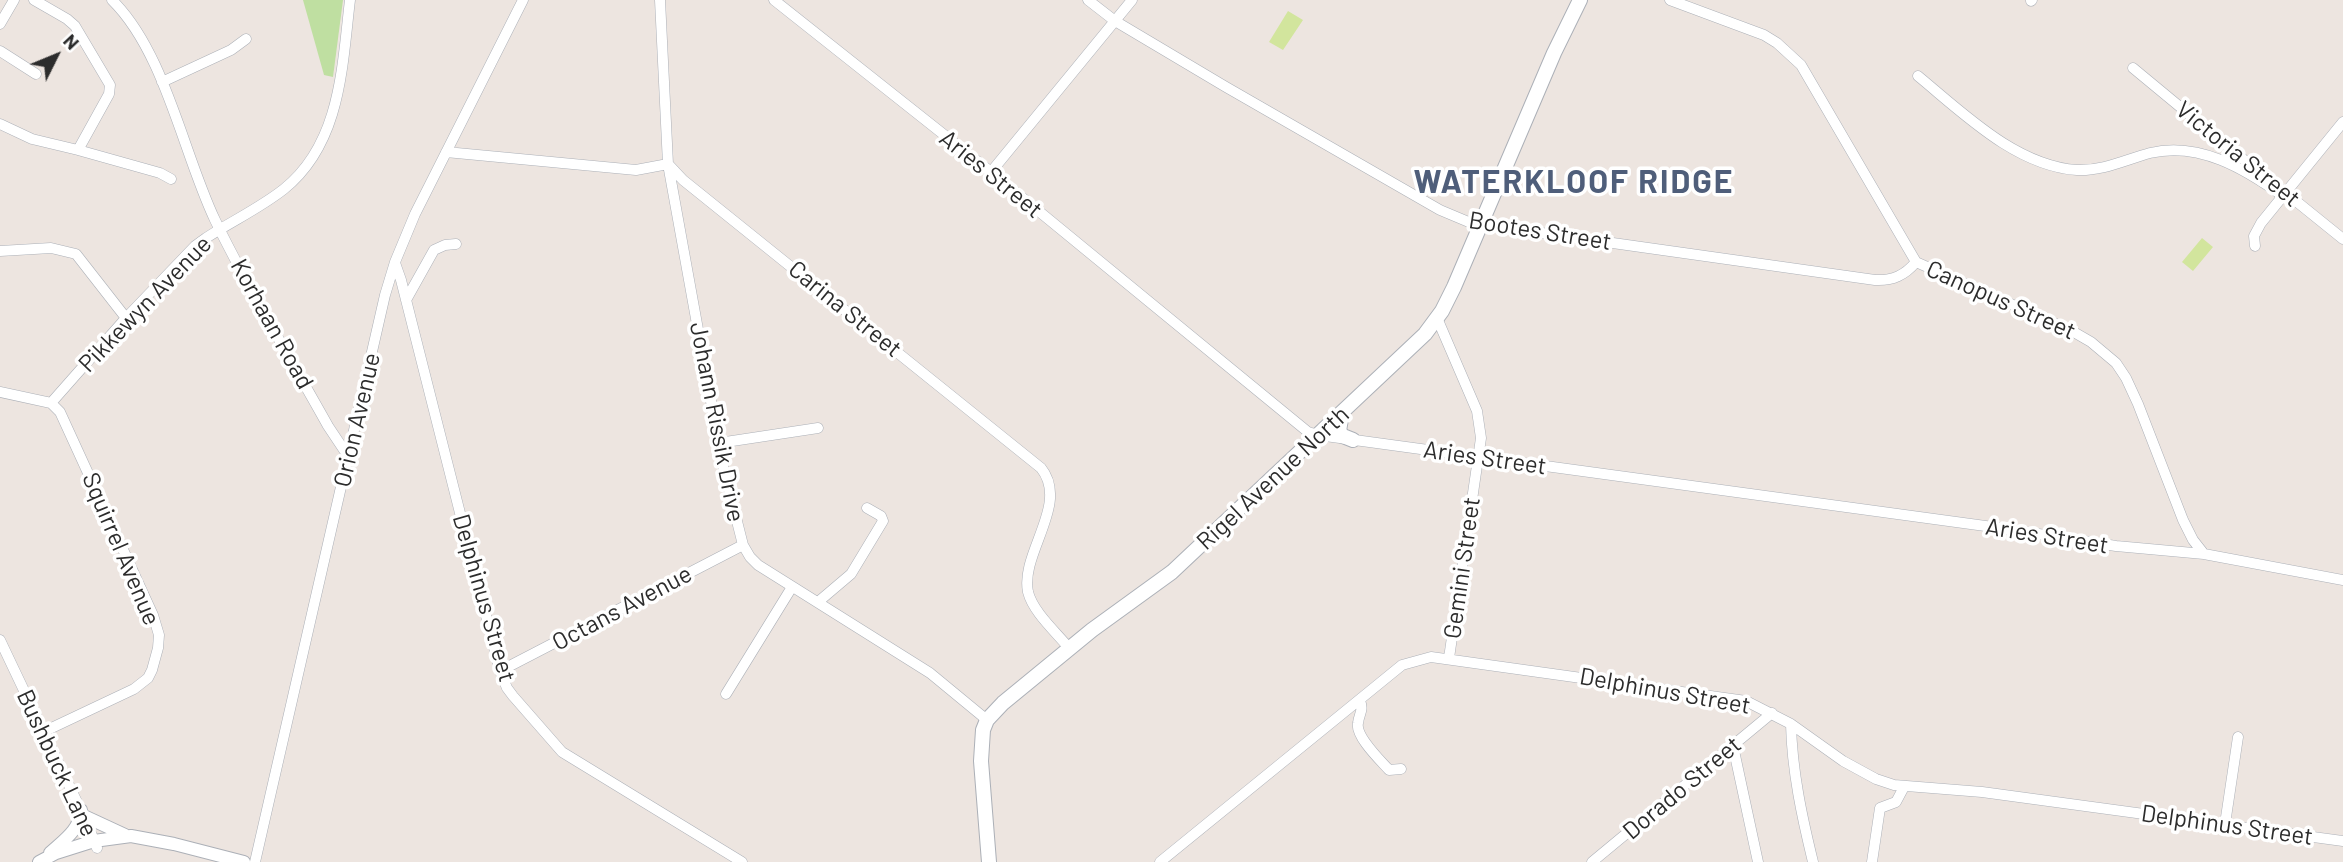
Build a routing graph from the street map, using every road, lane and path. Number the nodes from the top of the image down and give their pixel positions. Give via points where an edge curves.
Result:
1 (14, 0) edge
2 (34, 0) edge
3 (112, 0) edge
4 (350, 0) edge
5 (523, 0) edge
6 (660, 0) edge
7 (774, 0) edge
8 (1088, 0) edge
9 (1132, 0) edge
10 (1572, 0) edge
11 (1580, 0) edge
12 (1670, 0) edge
13 (1115, 21) junction
14 (0, 24) edge
15 (246, 39) dead end
16 (0, 51) edge
17 (1554, 53) junction
18 (2133, 68) dead end
19 (36, 74) dead end
20 (1918, 76) dead end
21 (162, 82) junction
22 (2343, 122) edge
23 (0, 124) edge
24 (78, 150) junction
25 (446, 152) junction
26 (668, 164) junction
27 (991, 172) junction
28 (171, 179) dead end
29 (2285, 194) junction
30 (1481, 226) junction
31 (220, 229) junction
32 (2343, 239) edge
33 (456, 244) dead end
34 (2255, 246) dead end
35 (0, 251) edge
36 (395, 262) junction
37 (1916, 262) junction
38 (406, 300) junction
39 (126, 318) junction
40 (1437, 318) junction
41 (0, 392) edge
42 (51, 403) junction
43 (1342, 412) junction
44 (818, 428) dead end
45 (1318, 435) junction
46 (1353, 440) junction
47 (719, 443) junction
48 (348, 457) junction
49 (1478, 457) junction
50 (867, 508) dead end
51 (743, 545) junction
52 (2204, 554) junction
53 (2343, 580) edge
54 (792, 587) junction
55 (818, 602) junction
56 (0, 640) edge
57 (1069, 648) junction
58 (1449, 658) junction
59 (500, 671) junction
60 (726, 694) dead end
61 (1360, 701) junction
62 (1772, 713) junction
63 (987, 720) junction
64 (1791, 724) junction
65 (43, 732) junction
66 (2238, 737) dead end
67 (1733, 746) junction
68 (1401, 769) dead end
69 (1904, 787) junction
70 (82, 813) junction
71 (2225, 824) junction
72 (131, 836) junction
73 (2343, 841) edge
74 (95, 845) junction
75 (181, 847) junction
76 (45, 861) edge
77 (244, 862) edge
78 (255, 862) edge
79 (742, 862) edge
80 (989, 862) edge
81 (1160, 862) edge
82 (1592, 862) edge
83 (1758, 862) edge
84 (1813, 862) edge
85 (1872, 862) edge

1 - 14 street
2 - 24 street via 75,26 110,85
3 - 21 street, Korhaan Road via 134,24
4 - 31 street, Pikkewyn Avenue via 335,103 318,150 281,191
5 - 25 street, Orion Avenue
6 - 26 street, Johann Rissik Drive
7 - 27 street, Aries Street
8 - 13 street, Bootes Street
9 - 13 street
10 - 17 main road, Rigel Avenue North
11 - 17 main road, Rigel Avenue North
12 - 37 street, Canopus Street via 1764,35 1801,65
13 - 27 street
13 - 30 street, Bootes Street via 1440,210
15 - 21 street
16 - 19 street
17 - 30 main road, Rigel Avenue North
18 - 29 street, Victoria Street
20 - 29 street via 1999,142 2043,161 2087,170 2152,153 2185,152 2246,171
21 - 31 street, Korhaan Road
22 - 29 street
23 - 24 street via 32,139
24 - 28 street
25 - 26 street via 636,170
25 - 36 street, Orion Avenue
26 - 47 street, Johann Rissik Drive
26 - 57 street, Carina Street via 1041,468 1049,482 1050,499 1029,572 1028,594
27 - 45 street, Aries Street via 1298,425
29 - 32 street, Victoria Street
29 - 34 street via 2258,229
30 - 37 street, Bootes Street via 1885,281 1902,275
30 - 40 main road, Rigel Avenue North
31 - 39 street, Pikkewyn Avenue via 195,246
31 - 48 street, Korhaan Road
33 - 38 street via 434,250
35 - 39 street via 51,247 76,254
36 - 38 street, Delphinus Street
36 - 48 street, Orion Avenue
37 - 52 street, Canopus Street via 2072,331 2109,355 2126,378 2183,520
38 - 59 street, Delphinus Street
39 - 42 street, Pikkewyn Avenue
40 - 43 main road, Rigel Avenue North
40 - 49 street, Gemini Street via 1477,411
41 - 42 street
42 - 65 street, Squirrel Avenue via 60,412 101,498 159,635 152,670 141,685
43 - 45 main road, Rigel Avenue North
43 - 46 main road via 1339,431
44 - 47 street
45 - 46 street, Aries Street
45 - 57 main road, Rigel Avenue North via 1172,572
46 - 49 street, Aries Street
47 - 51 street, Johann Rissik Drive
48 - 78 street, Orion Avenue
49 - 52 street, Aries Street via 2116,546
49 - 58 street, Gemini Street
50 - 55 street via 883,521 851,573
51 - 54 street, Johann Rissik Drive via 758,565
51 - 59 street, Octans Avenue
52 - 53 street, Aries Street
54 - 55 street, Johann Rissik Drive
54 - 60 street
55 - 63 street, Johann Rissik Drive via 930,673
56 - 65 street, Bushbuck Lane
57 - 63 main road, Rigel Avenue North
58 - 61 street, Delphinus Street via 1421,658 1402,665
58 - 62 street, Delphinus Street via 1731,697
59 - 79 street, Delphinus Street via 513,696 562,752
61 - 68 street via 1363,708 1357,724 1362,738 1389,770
61 - 81 street, Delphinus Street
62 - 64 street, Delphinus Street
62 - 67 street, Dorado Street
63 - 80 main road via 981,761
64 - 69 street, Delphinus Street via 1843,761
64 - 84 street via 1796,784
65 - 70 street, Bushbuck Lane
66 - 71 street
67 - 82 street, Dorado Street
67 - 83 street
69 - 71 street, Delphinus Street via 1982,792
69 - 85 street via 1896,802 1880,808
70 - 72 street via 112,831
70 - 74 street, Bushbuck Lane
70 - 76 street via 75,829
71 - 73 street, Delphinus Street
72 - 74 street
72 - 75 street
74 - 75 street
74 - 76 street via 67,849
75 - 77 street

